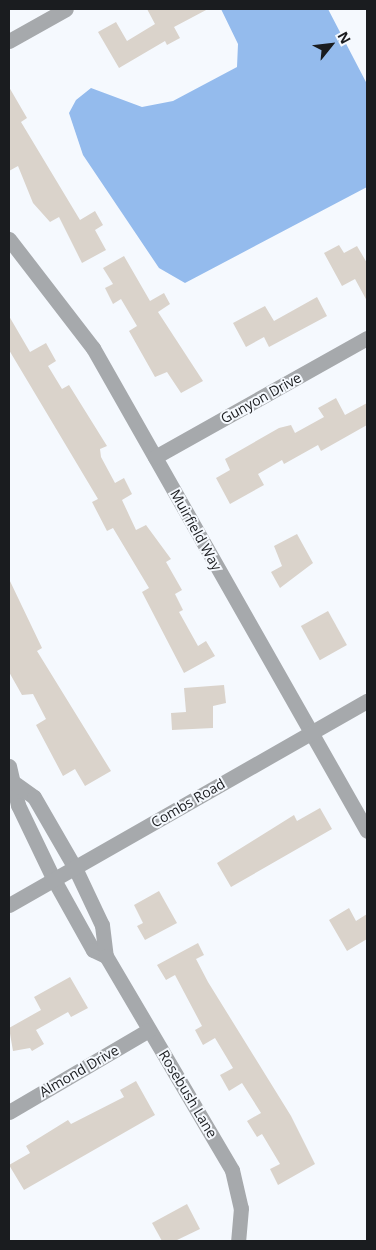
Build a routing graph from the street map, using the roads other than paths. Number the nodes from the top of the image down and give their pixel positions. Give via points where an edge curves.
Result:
1 (66, 9) edge
2 (9, 41) edge
3 (9, 239) edge
4 (367, 338) edge
5 (155, 457) junction
6 (367, 701) edge
7 (311, 733) junction
8 (9, 766) edge
9 (16, 784) junction
10 (367, 831) edge
11 (75, 868) junction
12 (54, 880) junction
13 (9, 905) edge
14 (106, 956) junction
15 (149, 1030) junction
16 (9, 1112) edge
17 (238, 1241) edge

1 - 2 street
3 - 5 street, Muirfield Way via 77,323
4 - 5 street, Gunyon Drive
5 - 7 street, Muirfield Way
6 - 7 street, Combs Road
7 - 10 street, Muirfield Way
7 - 11 street, Combs Road
8 - 9 street, Rosebush Lane
9 - 11 street, Rosebush Lane via 34,797
9 - 12 street, Rosebush Lane via 18,806
11 - 12 street, Combs Road
11 - 14 street, Rosebush Lane via 102,925
12 - 13 street, Combs Road
12 - 14 street, Rosebush Lane via 93,950
14 - 15 street, Rosebush Lane
15 - 16 street, Almond Drive
15 - 17 street, Rosebush Lane via 232,1170 241,1208

